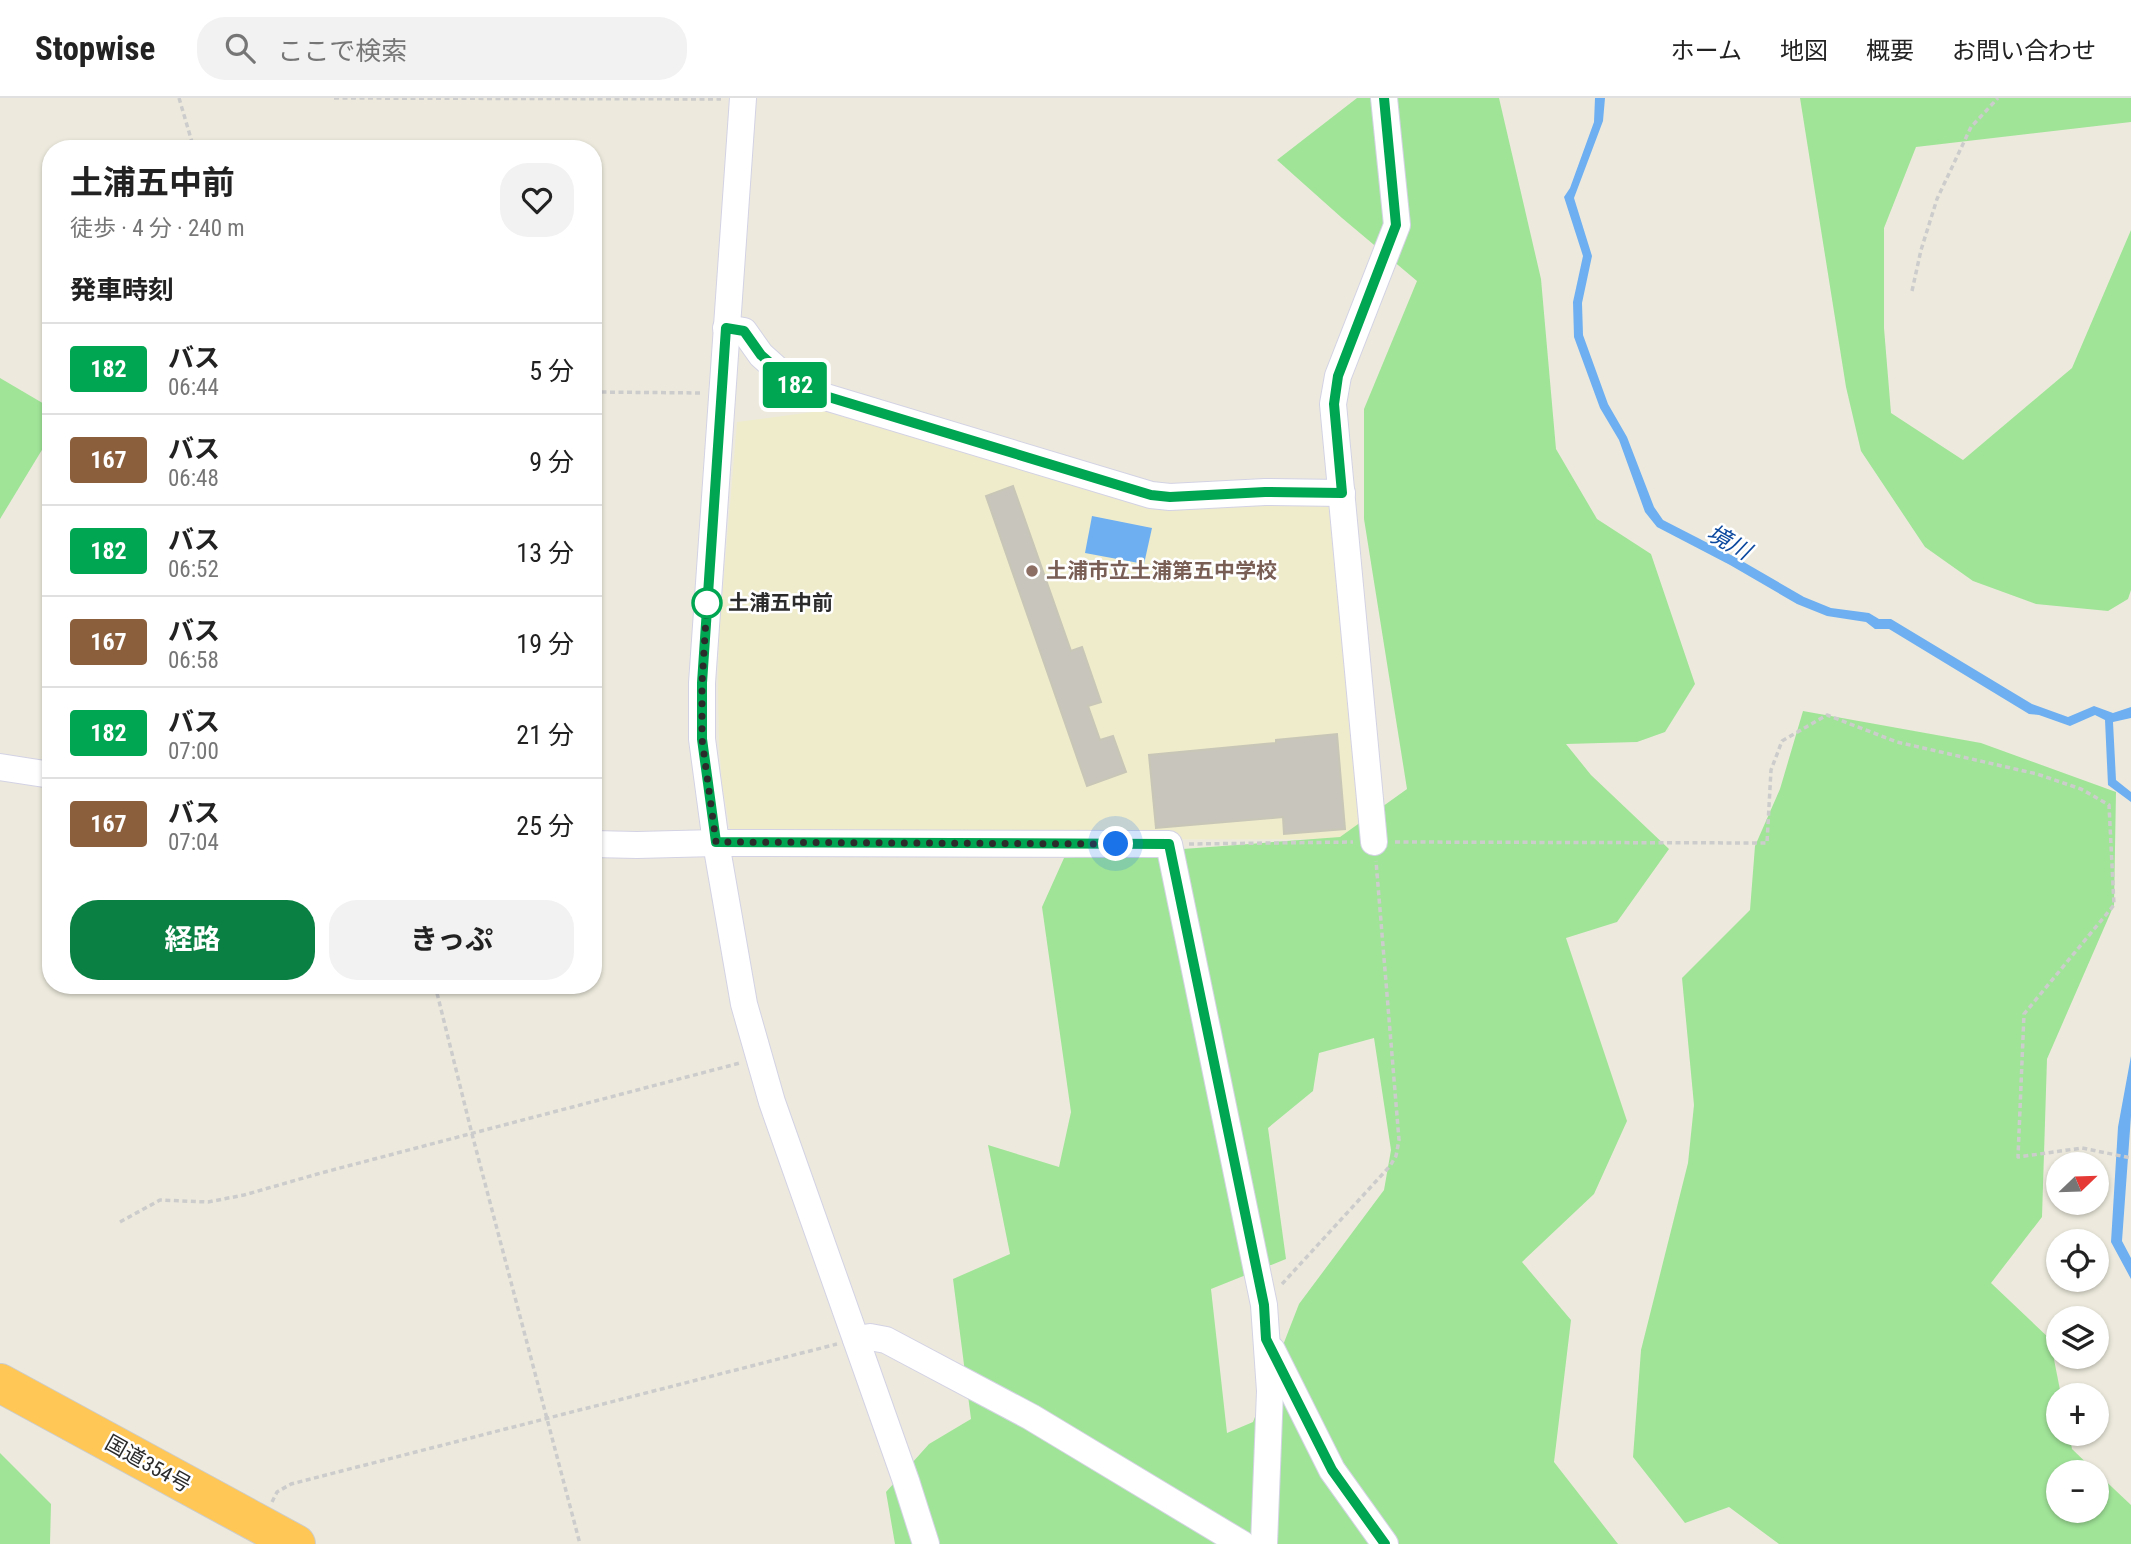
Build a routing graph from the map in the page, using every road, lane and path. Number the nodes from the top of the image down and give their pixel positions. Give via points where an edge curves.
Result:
1 (179, 98) edge
2 (334, 98) edge
3 (743, 98) edge
4 (1384, 98) edge
5 (1998, 98) edge
6 (191, 140) edge
7 (1912, 291) dead end
8 (726, 328) junction
9 (602, 392) edge
10 (723, 393) junction
11 (1342, 493) junction
12 (0, 767) edge
13 (42, 774) edge
14 (716, 842) junction
15 (1374, 842) junction
16 (602, 844) edge
17 (1169, 844) junction
18 (437, 994) edge
19 (759, 1058) junction
20 (472, 1134) junction
21 (2130, 1158) edge
22 (120, 1222) dead end
23 (1264, 1305) junction
24 (856, 1339) junction
25 (1266, 1339) junction
26 (0, 1383) edge
27 (0, 1412) edge
28 (546, 1418) junction
29 (251, 1535) edge
30 (296, 1544) edge
31 (580, 1544) edge
32 (926, 1544) edge
33 (1242, 1544) edge
34 (1264, 1544) edge
35 (1385, 1544) edge

1 - 6 path
2 - 3 path
3 - 8 street
4 - 11 street via 1396,225 1338,376 1334,404
5 - 7 path via 1971,127 1937,199
8 - 10 street
8 - 11 street via 744,331 761,355 799,388 1151,495
9 - 10 path
10 - 14 street via 702,683 702,739
11 - 15 street
12 - 13 street
14 - 16 street
14 - 17 street
14 - 19 street via 744,1004
15 - 17 path
15 - 21 path via 1767,843 1770,771 1782,741 1827,715 1896,742 2037,774 2081,789 2109,805 2113,905 2024,1014 2018,1157 2082,1148
15 - 23 path via 1399,1140 1396,1156
17 - 23 street
18 - 20 path
19 - 20 path
19 - 24 street
20 - 22 path via 244,1195 208,1202 160,1200
20 - 28 path
23 - 25 street
24 - 28 path
24 - 32 street
24 - 33 street via 886,1340 1031,1418
25 - 34 street via 1270,1391
25 - 35 street via 1332,1470
26 - 29 highway, 国道354号
27 - 29 highway, 国道354号
28 - 29 path via 291,1484 277,1492
28 - 31 path
29 - 30 highway, 国道354号

